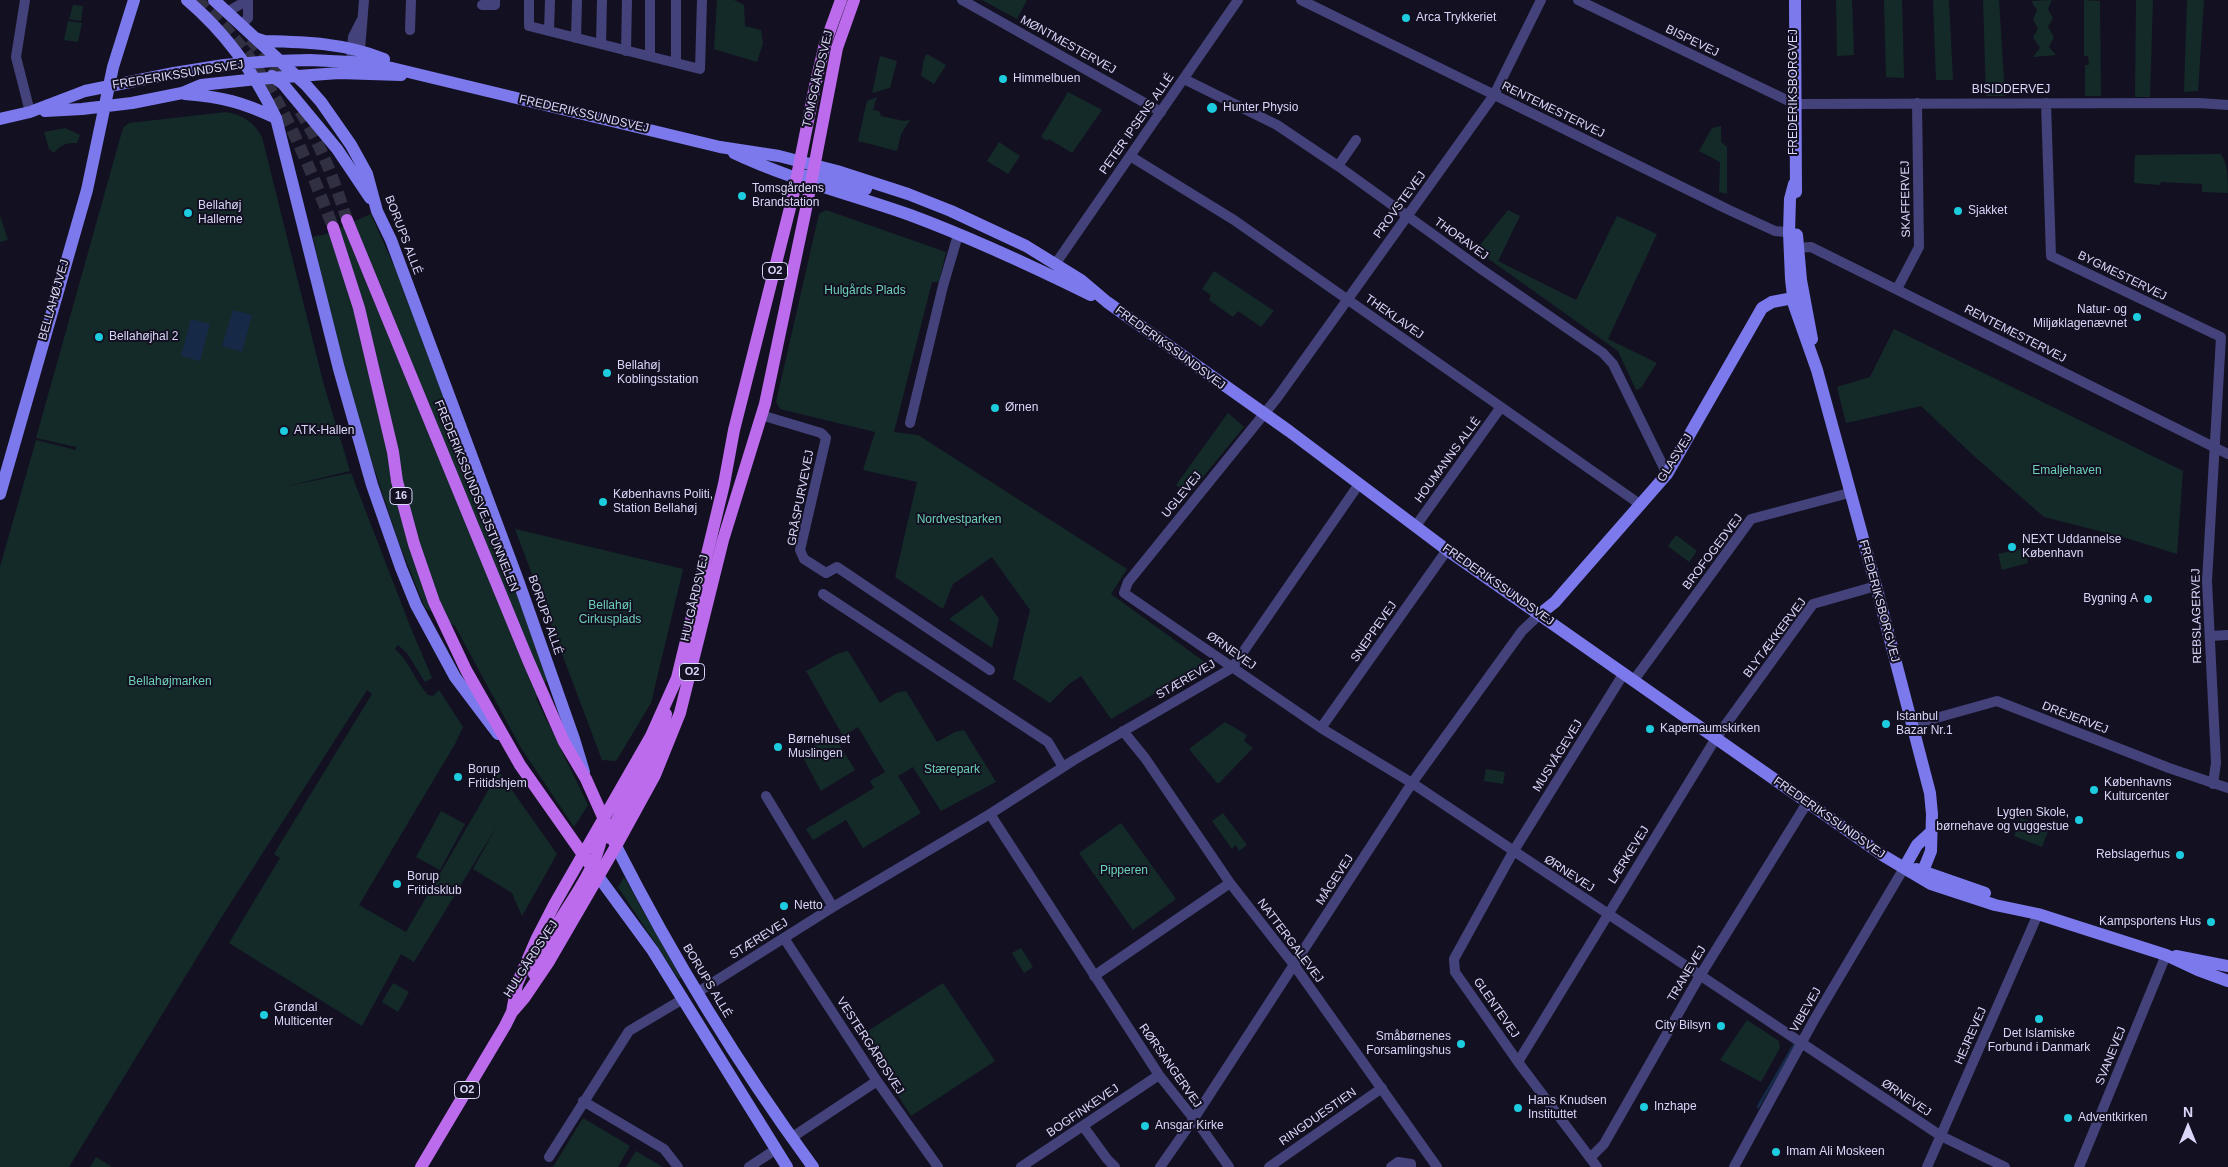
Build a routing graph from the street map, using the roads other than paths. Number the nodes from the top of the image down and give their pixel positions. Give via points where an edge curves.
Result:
1 (25, 0) edge
2 (134, 0) edge
3 (187, 0) edge
4 (214, 0) edge
5 (248, 0) edge
6 (364, 0) edge
7 (411, 0) edge
8 (495, 0) edge
9 (529, 0) edge
10 (550, 0) edge
11 (577, 0) edge
12 (602, 0) edge
13 (626, 0) edge
14 (650, 0) edge
15 (676, 0) edge
16 (702, 0) edge
17 (841, 0) edge
18 (854, 0) edge
19 (962, 0) edge
20 (1238, 0) edge
21 (1301, 0) edge
22 (1541, 0) edge
23 (1578, 0) edge
24 (1795, 0) edge
25 (482, 5) dead end
26 (227, 12) junction
27 (241, 26) junction
28 (410, 30) dead end
29 (549, 31) junction
30 (253, 37) junction
31 (576, 38) junction
32 (601, 44) junction
33 (355, 49) junction
34 (626, 50) junction
35 (650, 56) junction
36 (280, 61) junction
37 (351, 62) junction
38 (676, 62) junction
39 (245, 63) junction
40 (418, 74) junction
41 (296, 76) junction
42 (275, 78) junction
43 (257, 79) junction
44 (1184, 79) junction
45 (109, 86) junction
46 (182, 93) junction
47 (1494, 95) junction
48 (1917, 103) junction
49 (2046, 103) junction
50 (1795, 104) junction
51 (2228, 105) edge
52 (104, 106) junction
53 (30, 112) junction
54 (1161, 112) junction
55 (276, 118) junction
56 (0, 119) edge
57 (1356, 140) dead end
58 (720, 147) junction
59 (1130, 156) junction
60 (800, 162) junction
61 (1338, 166) junction
62 (812, 174) junction
63 (796, 179) junction
64 (377, 211) junction
65 (1408, 215) junction
66 (347, 220) tunnel mouth
67 (333, 227) tunnel mouth
68 (1793, 233) junction
69 (958, 235) junction
70 (1793, 247) junction
71 (1056, 263) junction
72 (1049, 274) junction
73 (1897, 289) junction
74 (1794, 298) junction
75 (1347, 300) junction
76 (1107, 302) junction
77 (1817, 370) junction
78 (1501, 407) junction
79 (1264, 414) junction
80 (761, 415) junction
81 (910, 423) dead end
82 (2215, 448) junction
83 (2228, 454) edge
84 (1667, 474) junction
85 (1359, 484) junction
86 (1849, 493) junction
87 (0, 494) edge
88 (1641, 505) junction
89 (1415, 527) junction
90 (1447, 550) junction
91 (1876, 586) junction
92 (1124, 592) joint
93 (823, 594) dead end
94 (1540, 614) junction
95 (2228, 635) edge
96 (2210, 636) junction
97 (1232, 668) junction
98 (990, 670) dead end
99 (1629, 677) junction
100 (669, 699) junction
101 (1911, 725) junction
102 (1322, 728) junction
103 (1123, 731) junction
104 (1716, 738) junction
105 (512, 750) junction
106 (1063, 767) junction
107 (586, 779) junction
108 (1412, 783) junction
109 (2213, 784) junction
110 (2228, 788) edge
111 (766, 796) dead end
112 (1807, 803) junction
113 (990, 814) junction
114 (603, 818) junction
115 (1930, 834) junction
116 (613, 841) junction
117 (1513, 852) junction
118 (582, 855) junction
119 (1907, 868) junction
120 (594, 871) junction
121 (1230, 884) junction
122 (833, 907) junction
123 (1607, 914) junction
124 (2038, 914) junction
125 (784, 938) junction
126 (2166, 955) junction
127 (1294, 965) junction
128 (2228, 966) edge
129 (1094, 976) junction
130 (1700, 977) junction
131 (2228, 981) edge
132 (698, 992) junction
133 (683, 1000) junction
134 (512, 1012) junction
135 (1802, 1043) junction
136 (1518, 1062) junction
137 (1159, 1075) junction
138 (877, 1080) junction
139 (1382, 1088) junction
140 (583, 1101) junction
141 (1193, 1120) junction
142 (1083, 1126) junction
143 (1941, 1136) junction
144 (791, 1138) junction
145 (775, 1150) junction
146 (549, 1158) dead end
147 (1590, 1158) junction
148 (421, 1167) edge
149 (678, 1167) edge
150 (749, 1167) edge
151 (787, 1167) edge
152 (813, 1167) edge
153 (938, 1167) edge
154 (1021, 1167) edge
155 (1115, 1167) edge
156 (1160, 1167) edge
157 (1229, 1167) edge
158 (1268, 1167) edge
159 (1391, 1167) edge
160 (1411, 1167) edge
161 (1437, 1167) edge
162 (1597, 1167) edge
163 (1734, 1167) edge
164 (1927, 1167) edge
165 (2005, 1167) edge
166 (2079, 1167) edge

1 - 53 street via 16,57
2 - 45 street, BELLAHØJVEJ
3 - 39 street via 222,32
4 - 26 street, BORUPS ALLÉ
5 - 26 street
5 - 27 street via 248,18
6 - 33 street via 362,40
7 - 28 street
8 - 25 street via 495,5
9 - 29 street via 529,26
10 - 29 street
11 - 31 street
12 - 32 street
13 - 34 street
14 - 35 street
15 - 38 street
16 - 38 street via 700,69
17 - 60 main road, TOMSGÅRDSVEJ / O2 via 823,52
18 - 62 main road, TOMSGÅRDSVEJ / O2 via 837,48
19 - 54 street, MØNTMESTERVEJ
20 - 44 street, PETER IPSENS ALLÉ
21 - 47 street, RENTEMESTERVEJ
22 - 47 street, PROVSTEVEJ
23 - 50 street, BISPEVEJ
24 - 50 street, FREDERIKSBORGVEJ
26 - 27 street, BORUPS ALLÉ
27 - 30 street, BORUPS ALLÉ
29 - 31 street
30 - 33 street via 264,41 321,43
30 - 36 street, BORUPS ALLÉ
31 - 32 street
32 - 34 street
33 - 37 street
33 - 40 street
34 - 35 street
35 - 38 street
36 - 37 street, FREDERIKSSUNDSVEJ
36 - 39 street, FREDERIKSSUNDSVEJ
36 - 41 street, BORUPS ALLÉ
37 - 40 street, FREDERIKSSUNDSVEJ via 371,63
39 - 42 street
39 - 43 street
39 - 45 street, FREDERIKSSUNDSVEJ
40 - 41 street, FREDERIKSSUNDSVEJ
40 - 58 street, FREDERIKSSUNDSVEJ
41 - 42 street, FREDERIKSSUNDSVEJ
41 - 64 street, BORUPS ALLÉ via 317,98 351,145 367,174
42 - 43 street, FREDERIKSSUNDSVEJ
42 - 64 street via 284,84 337,149
43 - 46 street, FREDERIKSSUNDSVEJ via 201,85
43 - 55 street
44 - 54 street, PETER IPSENS ALLÉ
44 - 61 street, THORAVEJ via 1277,125
45 - 52 street, BELLAHØJVEJ
45 - 53 street, FREDERIKSSUNDSVEJ
46 - 52 street, FREDERIKSSUNDSVEJ
46 - 55 street, FREDERIKSSUNDSVEJ via 229,99
47 - 65 street, PROVSTEVEJ
47 - 68 street, RENTEMESTERVEJ via 1729,210 1775,231
48 - 49 street, BISIDDERVEJ
48 - 50 street, BISIDDERVEJ
48 - 73 street, SKAFFERVEJ via 1919,247
49 - 51 street, BISIDDERVEJ
49 - 82 street, BYGMESTERVEJ via 2051,256 2221,337
50 - 68 street, FREDERIKSBORGVEJ
52 - 53 street, FREDERIKSSUNDSVEJ
52 - 87 street, BELLAHØJVEJ via 87,190
53 - 56 street, FREDERIKSSUNDSVEJ
54 - 59 street, PETER IPSENS ALLÉ
55 - 105 street via 339,369 372,485 401,568 416,605 455,677
57 - 61 street
58 - 60 street, FREDERIKSSUNDSVEJ
58 - 63 street, FREDERIKSSUNDSVEJ
59 - 71 street, PETER IPSENS ALLÉ
59 - 75 street, THEKLAVEJ via 1234,220
60 - 62 street, FREDERIKSSUNDSVEJ
60 - 63 main road, O2
61 - 65 street, THORAVEJ
62 - 63 street, FREDERIKSSUNDSVEJ
62 - 69 street, FREDERIKSSUNDSVEJ
62 - 71 street, FREDERIKSSUNDSVEJ via 908,194 1000,233
62 - 80 main road, HULGÅRDSVEJ / O2
63 - 100 main road, HULGÅRDSVEJ / O2 via 696,601
64 - 107 street, BORUPS ALLÉ via 519,583
65 - 75 street, PROVSTEVEJ
65 - 84 street, THORAVEJ via 1603,354 1613,364
66 - 107 main road, FREDERIKSSUNDSVEJSTUNNELEN via 528,660 564,742
67 - 105 main road, 16 via 359,308 393,452 396,481 414,544 434,602 458,653
68 - 70 street, FREDERIKSBORGVEJ
69 - 72 street, FREDERIKSSUNDSVEJ
69 - 81 street
70 - 73 street, RENTEMESTERVEJ via 1811,248
70 - 74 street, FREDERIKSBORGVEJ
70 - 77 street, FREDERIKSBORGVEJ
71 - 72 street
71 - 76 street, FREDERIKSSUNDSVEJ
72 - 76 street, FREDERIKSSUNDSVEJ
73 - 82 street, RENTEMESTERVEJ
74 - 77 street, FREDERIKSBORGVEJ
74 - 84 street, GLASVEJ via 1772,302 1762,308
75 - 78 street, THEKLAVEJ
75 - 79 street, PROVSTEVEJ
76 - 79 street, FREDERIKSSUNDSVEJ
77 - 86 street, FREDERIKSBORGVEJ
78 - 88 street, THEKLAVEJ
78 - 89 street, HOUMANNS ALLÉ
79 - 85 street, FREDERIKSSUNDSVEJ
79 - 92 street, UGLEVEJ via 1128,582
80 - 98 street, GRÅSPURVEVEJ via 821,433 826,438 800,550 804,559 826,573 837,567
80 - 116 main road, HULGÅRDSVEJ / O2 via 723,540 680,713 655,775
82 - 83 street, RENTEMESTERVEJ
82 - 96 street, REBSLAGERVEJ via 2207,581
84 - 88 street, GLASVEJ
85 - 89 street, FREDERIKSSUNDSVEJ
85 - 97 street, STÆREVEJ
86 - 91 street, FREDERIKSBORGVEJ
86 - 99 street, BROFOGEDVEJ via 1751,519
88 - 94 street, GLASVEJ via 1556,602
89 - 90 street, FREDERIKSSUNDSVEJ
90 - 94 street, FREDERIKSSUNDSVEJ
90 - 102 street, SNEPPEVEJ
91 - 101 street, FREDERIKSBORGVEJ
91 - 104 street, BLYTÆKKERVEJ via 1814,604
92 - 97 street, ØRNEVEJ
93 - 106 street via 1048,742
94 - 99 street, FREDERIKSSUNDSVEJ
94 - 108 street, MÅGEVEJ via 1522,631
95 - 96 street
96 - 109 street, REBSLAGERVEJ via 2216,763
97 - 102 street, ØRNEVEJ
97 - 103 street, STÆREVEJ
99 - 104 street, FREDERIKSSUNDSVEJ
99 - 117 street, MUSVÅGEVEJ
100 - 114 main road, HULGÅRDSVEJ / O2
100 - 116 main road via 664,730
101 - 109 street, DREJERVEJ via 1997,701
101 - 115 street, FREDERIKSBORGVEJ via 1932,805
102 - 108 street, ØRNEVEJ
103 - 106 street, STÆREVEJ
103 - 121 street, NATTERGALEVEJ via 1146,758
104 - 112 street, FREDERIKSSUNDSVEJ
104 - 123 street, LÆRKEVEJ
105 - 118 main road, 16
106 - 113 street, STÆREVEJ
107 - 114 main road, BORUPS ALLÉ
108 - 117 street, ØRNEVEJ
108 - 127 street, MÅGEVEJ
109 - 110 street, DREJERVEJ
111 - 122 street
112 - 119 street, FREDERIKSSUNDSVEJ
112 - 130 street, TRANEVEJ
113 - 122 street, STÆREVEJ
113 - 129 street, RØRSANGERVEJ
114 - 116 main road, BORUPS ALLÉ
114 - 118 main road, HULGÅRDSVEJ / O2
114 - 120 main road via 602,841
115 - 119 street via 1917,846
115 - 119 street, FREDERIKSBORGVEJ via 1930,856
116 - 120 main road, HULGÅRDSVEJ / O2
116 - 132 street, BORUPS ALLÉ
117 - 123 street, ØRNEVEJ
117 - 136 street, GLENTEVEJ via 1454,959 1455,972
118 - 120 main road, 16
118 - 134 main road, HULGÅRDSVEJ / O2 via 538,938 518,984
119 - 124 street, FREDERIKSSUNDSVEJ via 1931,884
119 - 135 street, VIBEVEJ
120 - 133 street via 653,952
120 - 134 main road, HULGÅRDSVEJ / O2 via 548,963
121 - 127 street, NATTERGALEVEJ
121 - 129 street
122 - 125 street, STÆREVEJ
123 - 130 street, ØRNEVEJ
123 - 136 street, LÆRKEVEJ
124 - 126 street, FREDERIKSSUNDSVEJ
124 - 143 street, HEJREVEJ
125 - 132 street, STÆREVEJ
125 - 138 street, VESTERGÅRDSVEJ
126 - 128 street, FREDERIKSSUNDSVEJ
126 - 131 street, FREDERIKSSUNDSVEJ
126 - 166 street, SVANEVEJ
127 - 139 street, NATTERGALEVEJ
127 - 141 street, MÅGEVEJ
129 - 137 street, RØRSANGERVEJ
130 - 135 street, ØRNEVEJ
130 - 147 street, TRANEVEJ via 1604,1144
132 - 144 street, BORUPS ALLÉ via 738,1060
133 - 140 street via 629,1031
133 - 145 street
134 - 148 main road, HULGÅRDSVEJ / O2
135 - 143 street, ØRNEVEJ
135 - 163 street, VIBEVEJ
136 - 147 street, GLENTEVEJ
137 - 141 street, RØRSANGERVEJ
137 - 142 street, BOGFINKEVEJ
138 - 144 street
138 - 153 street, VESTERGÅRDSVEJ
139 - 158 street, RINGDUESTIEN
139 - 161 street, NATTERGALEVEJ
140 - 146 street
140 - 149 street via 664,1150
141 - 156 street, MÅGEVEJ
141 - 157 street, RØRSANGERVEJ
142 - 154 street, BOGFINKEVEJ
142 - 155 street
143 - 164 street, HEJREVEJ
143 - 165 street, ØRNEVEJ
144 - 152 street, BORUPS ALLÉ
145 - 150 street
145 - 151 street
147 - 162 street, GLENTEVEJ
159 - 160 street via 1398,1162

